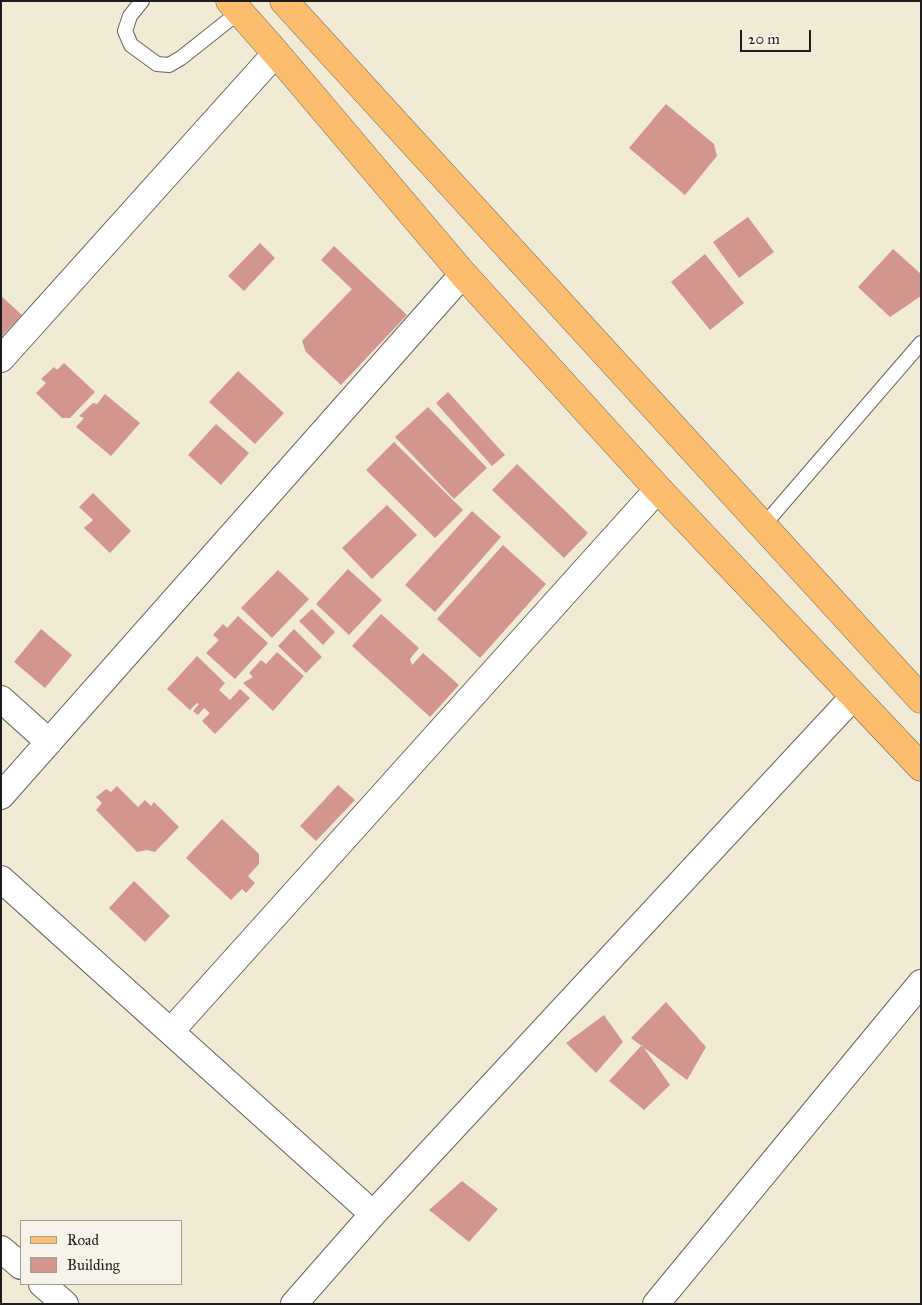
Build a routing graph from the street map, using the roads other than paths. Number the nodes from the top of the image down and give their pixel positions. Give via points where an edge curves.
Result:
1 (142, 1) edge
2 (284, 1) edge
3 (235, 7) edge
4 (276, 53) junction
5 (464, 274) junction
6 (921, 343) edge
7 (1, 358) edge
8 (658, 489) junction
9 (763, 526) junction
10 (854, 696) junction
11 (1, 699) edge
12 (921, 699) edge
13 (49, 742) junction
14 (921, 767) edge
15 (1, 796) edge
16 (1, 879) edge
17 (921, 983) edge
18 (171, 1031) junction
19 (374, 1214) junction
20 (1, 1248) edge
21 (20, 1265) edge
22 (43, 1285) edge
23 (65, 1304) edge
24 (294, 1304) edge
25 (656, 1304) edge

1 - 3 lane via 130,16 125,31 131,45 157,64 168,65 181,58
2 - 9 main road
3 - 4 main road
4 - 5 main road
4 - 7 street
5 - 8 main road
5 - 13 street
6 - 9 lane
8 - 10 main road
8 - 18 street
9 - 12 main road
10 - 14 main road
10 - 19 street
11 - 13 street
13 - 15 street
16 - 18 street
17 - 25 street
18 - 19 street
19 - 24 street
20 - 21 street
22 - 23 street

